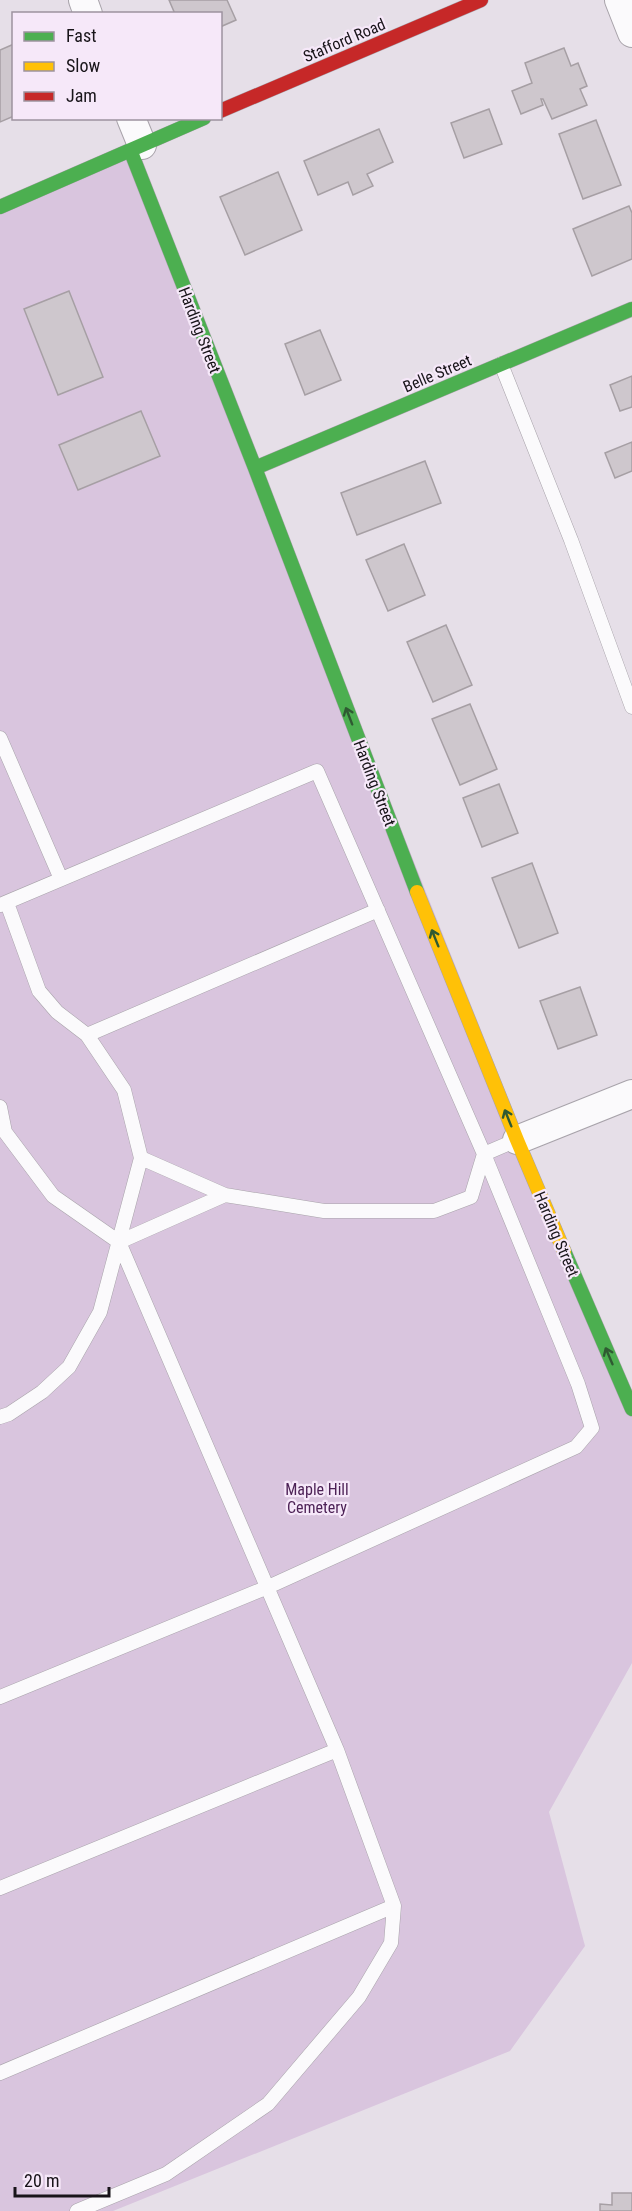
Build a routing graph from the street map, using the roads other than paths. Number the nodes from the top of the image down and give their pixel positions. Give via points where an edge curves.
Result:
1 (481, 0) edge
2 (619, 0) edge
3 (632, 33) edge
4 (222, 110) edge
5 (131, 120) edge
6 (199, 120) edge
7 (136, 148) junction
8 (0, 207) edge
9 (632, 309) edge
10 (501, 364) junction
11 (255, 468) junction
12 (632, 707) edge
13 (0, 738) edge
14 (61, 879) junction
15 (3, 904) edge
16 (378, 910) junction
17 (87, 1035) junction
18 (632, 1094) edge
19 (0, 1107) edge
20 (517, 1140) junction
21 (484, 1154) junction
22 (141, 1158) junction
23 (225, 1195) junction
24 (119, 1242) junction
25 (632, 1409) edge
26 (0, 1417) edge
27 (268, 1587) junction
28 (0, 1697) edge
29 (337, 1750) junction
30 (0, 1888) edge
31 (394, 1905) junction
32 (0, 2073) edge
33 (76, 2211) edge

1 - 4 street, Stafford Road
2 - 3 street
5 - 7 street, Harding Street
6 - 7 street
7 - 8 street
7 - 11 street, Harding Street
9 - 10 street, Belle Street
10 - 11 street, Belle Street
10 - 12 lane
20 -> 11 street, Harding Street via 424,910
13 - 14 lane
14 - 15 lane
14 - 16 lane via 317,771
15 - 17 lane via 39,991 57,1012
16 - 17 lane
16 - 21 lane
17 - 22 lane via 124,1090
18 - 20 street
19 - 24 lane via 5,1132 53,1196
20 - 21 lane
25 -> 20 street, Harding Street
21 - 23 lane via 471,1197 434,1211 324,1211
21 - 27 lane via 578,1384 592,1428 576,1448
22 - 23 lane
22 - 24 lane
23 - 24 lane
24 - 26 lane via 100,1312 69,1367 42,1392
24 - 27 lane
27 - 28 lane
27 - 29 lane
29 - 30 lane
29 - 31 lane
31 - 32 lane
31 - 33 lane via 391,1943 359,1997 268,2104 166,2174

